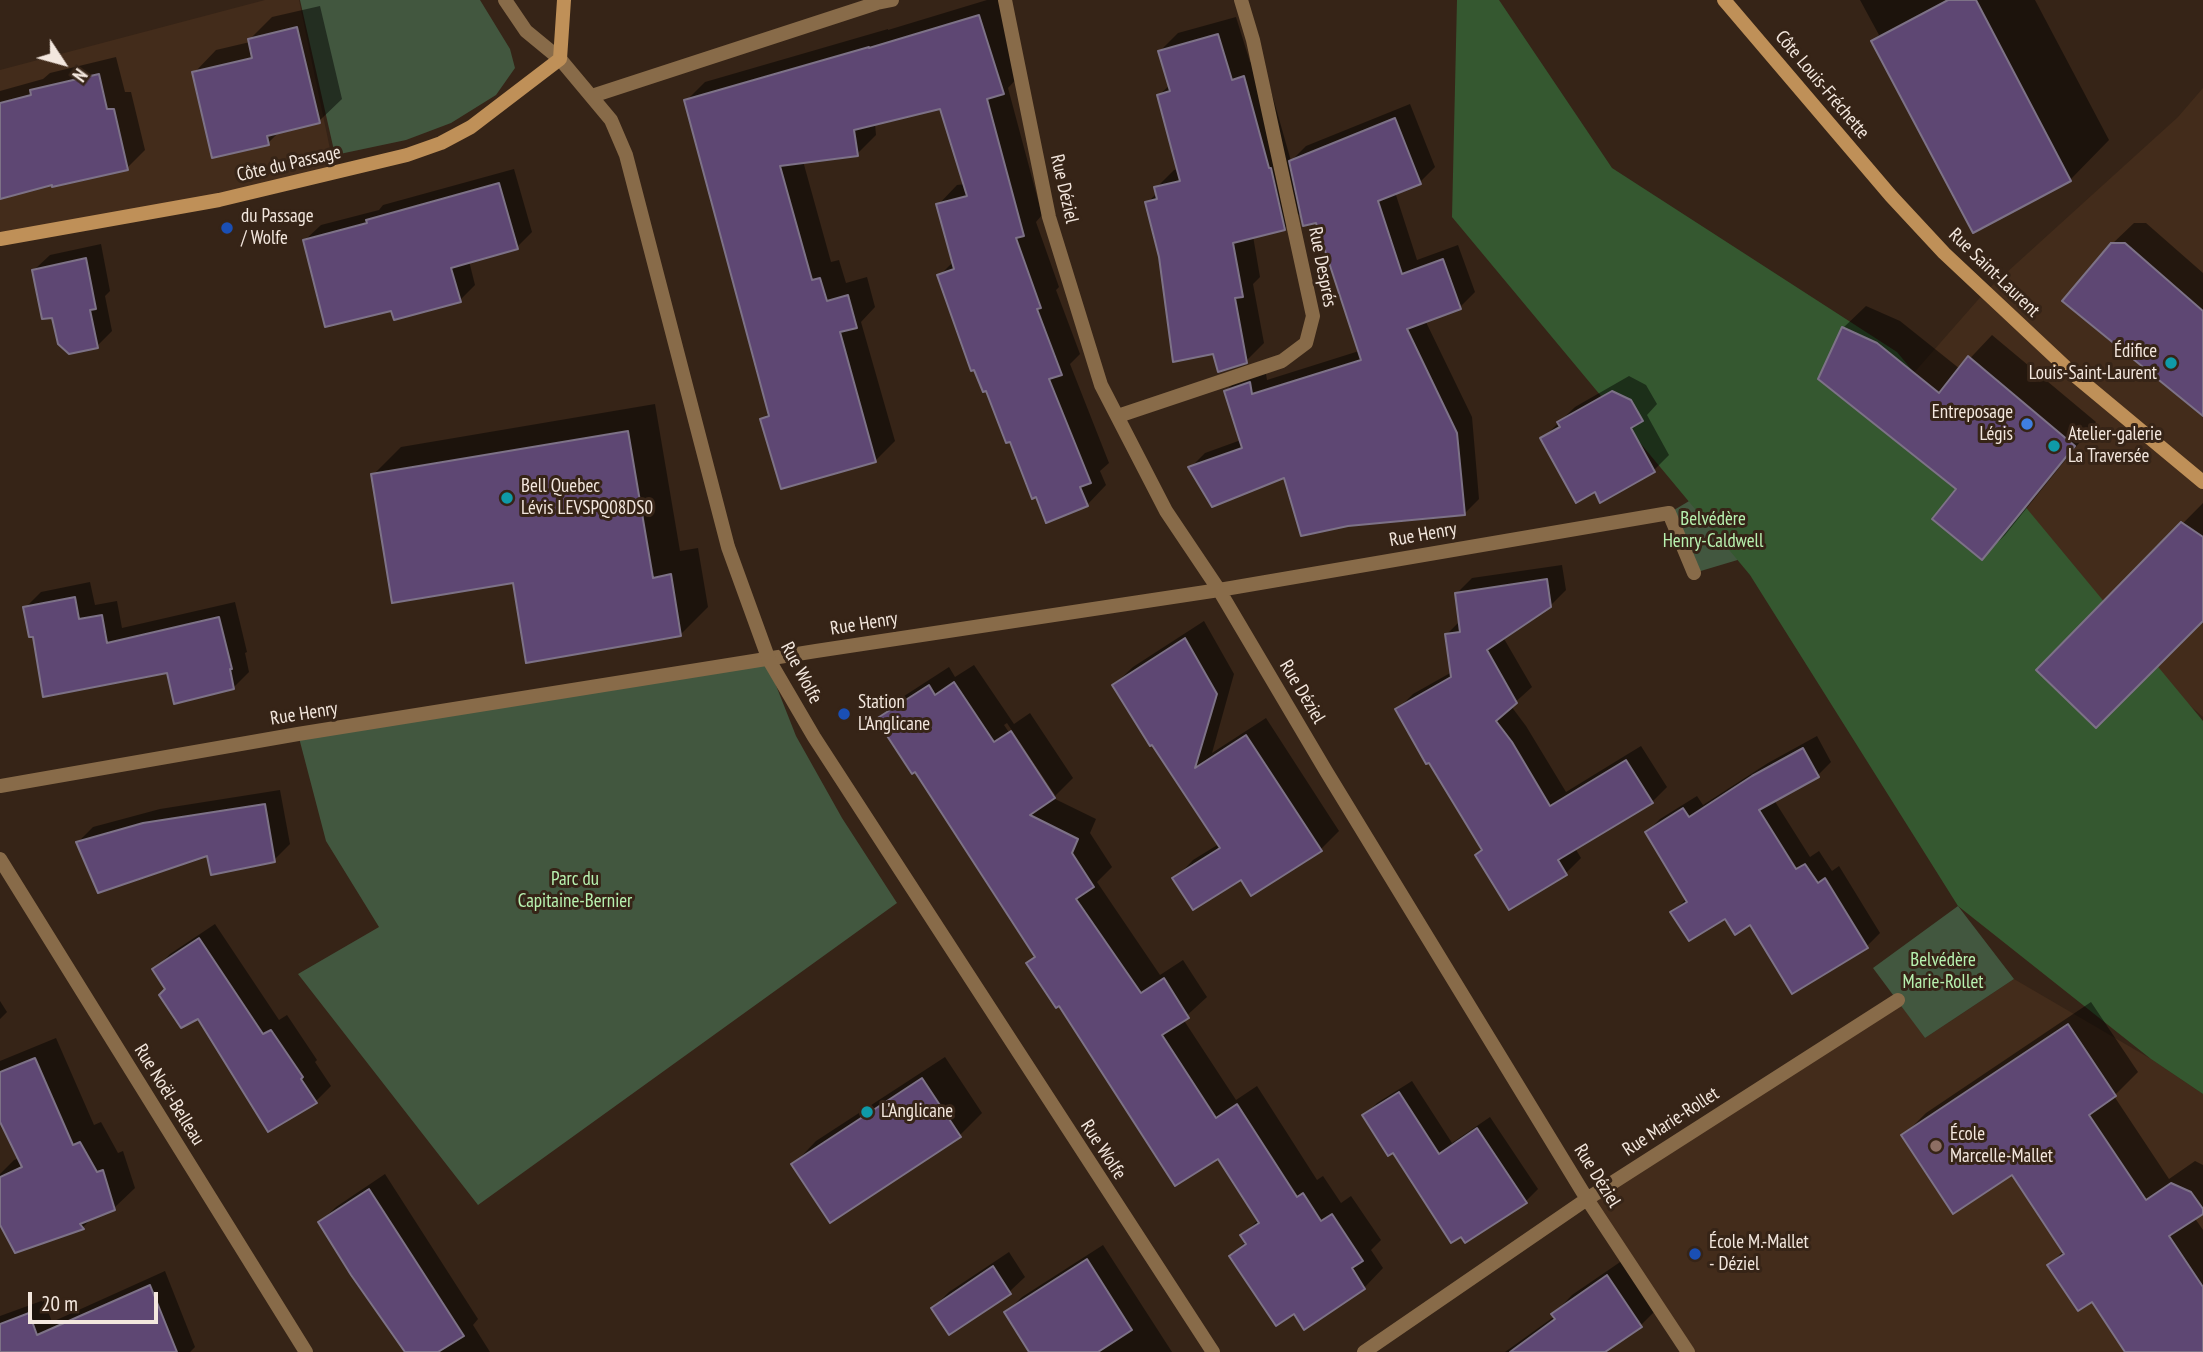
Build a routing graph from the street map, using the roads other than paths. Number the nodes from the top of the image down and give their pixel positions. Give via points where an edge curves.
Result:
1 (505, 0) edge
2 (564, 0) edge
3 (1005, 0) edge
4 (1241, 0) edge
5 (1724, 0) edge
6 (882, 1) edge
7 (560, 59) junction
8 (592, 96) junction
9 (1891, 195) joint
10 (0, 239) edge
11 (1118, 416) junction
12 (2203, 482) edge
13 (1694, 573) dead end
14 (1219, 590) junction
15 (769, 660) junction
16 (0, 786) edge
17 (0, 859) edge
18 (1898, 1000) dead end
19 (1587, 1199) junction
20 (306, 1352) edge
21 (1213, 1352) edge
22 (1364, 1352) edge
23 (1688, 1352) edge

1 - 7 street via 526,31
2 - 7 main road
3 - 11 street, Rue Déziel via 1049,217 1101,385
4 - 11 street, Rue Després via 1313,317 1306,343 1282,361
5 - 9 main road, Côte Louis-Fréchette
6 - 8 street
7 - 8 street, Rue Wolfe
7 - 10 main road, Côte du Passage via 471,127 407,155 219,200
8 - 15 street, Rue Wolfe via 611,120 626,155 728,547
9 - 12 main road, Rue Saint-Laurent via 1984,293
11 - 14 street, Rue Déziel via 1166,510
13 - 14 street, Rue Henry via 1669,513
14 - 15 street, Rue Henry
14 - 19 street, Rue Déziel
15 - 16 street, Rue Henry via 312,731
15 - 21 street, Rue Wolfe
17 - 20 street, Rue Noël-Belleau
18 - 19 street, Rue Marie-Rollet
19 - 22 street, Rue Marie-Rollet
19 - 23 street, Rue Déziel

